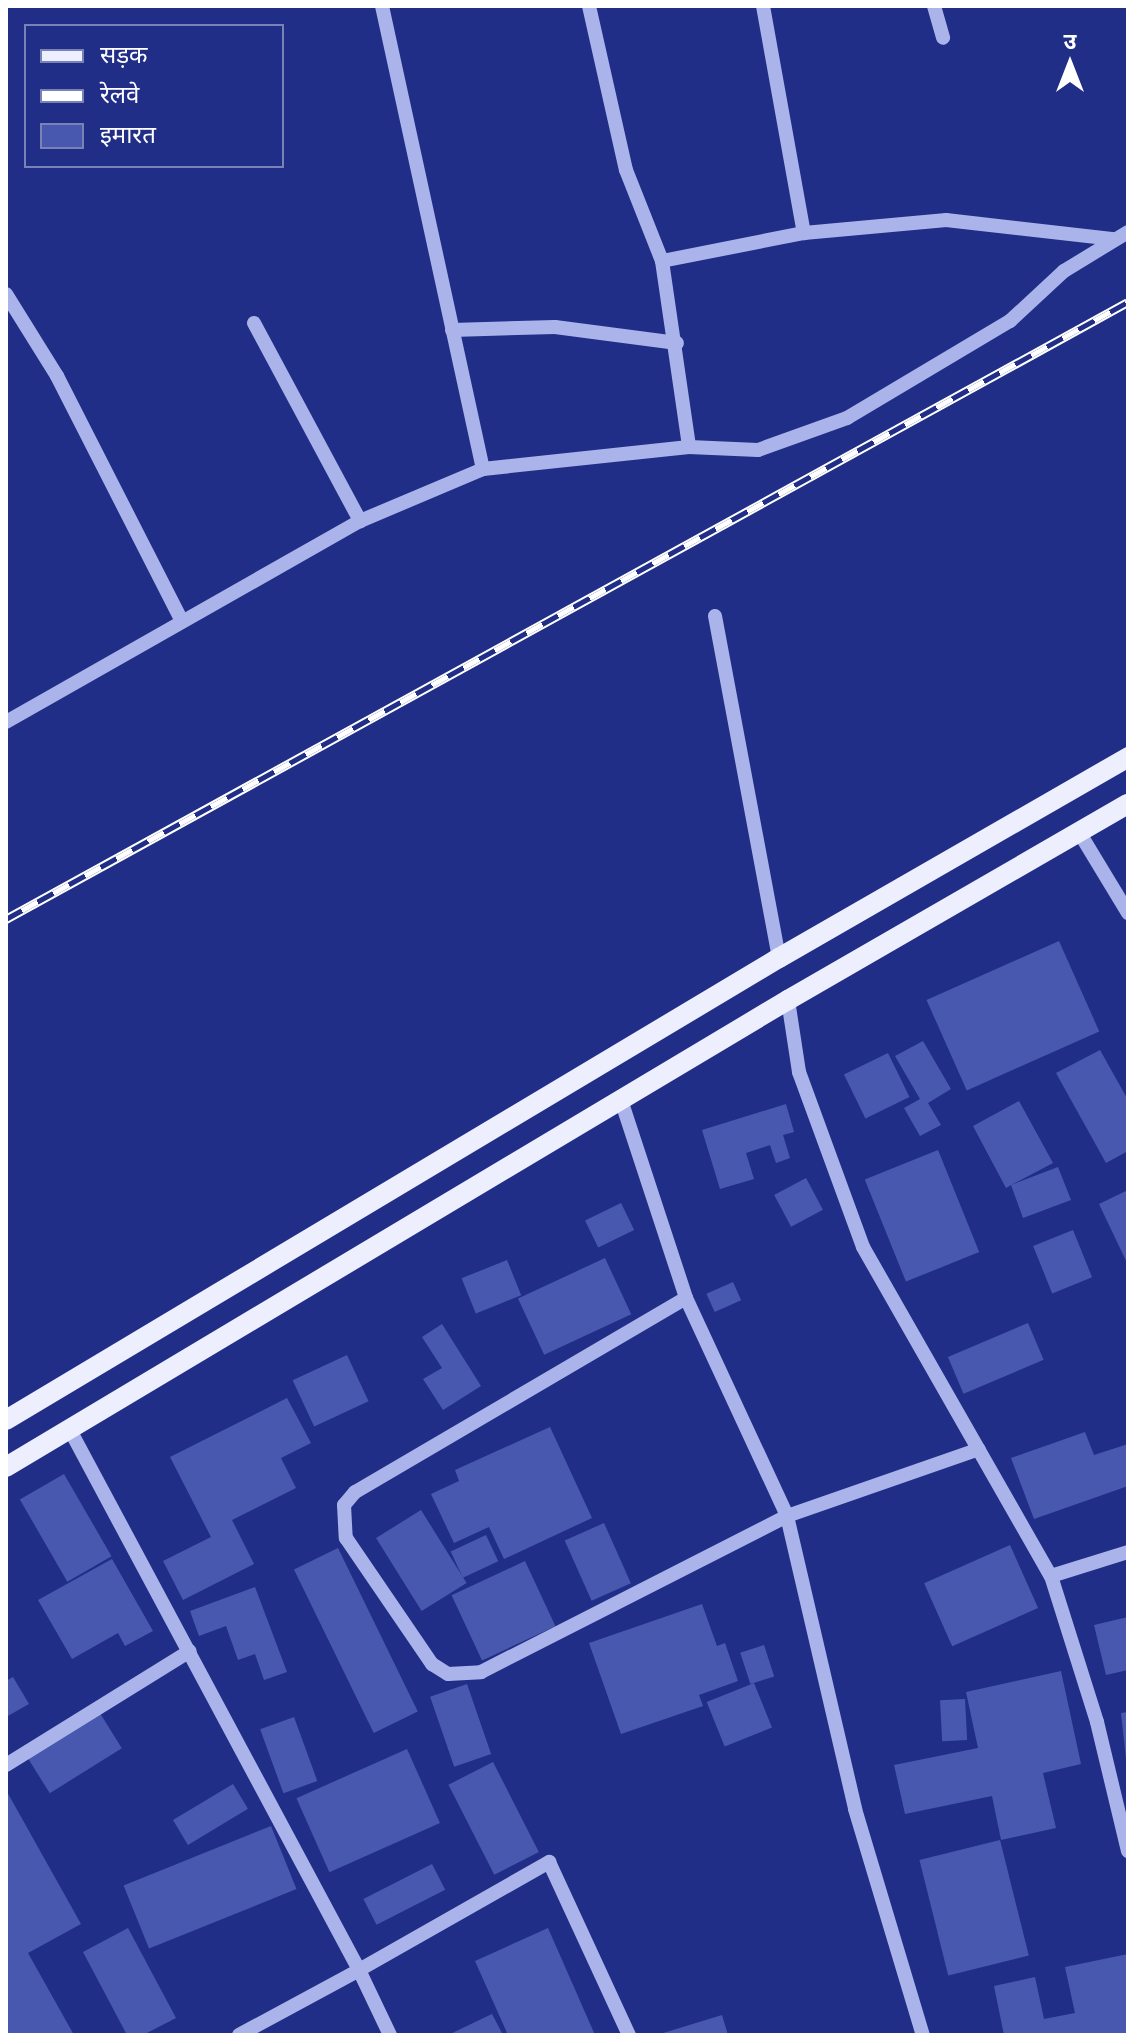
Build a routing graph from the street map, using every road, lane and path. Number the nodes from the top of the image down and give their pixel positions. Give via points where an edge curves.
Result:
1 (382, 6) edge
2 (589, 6) edge
3 (763, 6) edge
4 (934, 6) edge
5 (943, 38) dead end
6 (804, 233) junction
7 (1121, 235) edge
8 (662, 261) junction
9 (6, 294) edge
10 (254, 323) dead end
11 (452, 330) junction
12 (677, 343) junction
13 (689, 447) junction
14 (483, 469) junction
15 (360, 521) junction
16 (715, 616) dead end
17 (182, 621) junction
18 (8, 715) edge
19 (1128, 757) edge
20 (1128, 804) edge
21 (1079, 832) junction
22 (1128, 913) edge
23 (779, 958) junction
24 (788, 1000) junction
25 (621, 1100) junction
26 (686, 1298) junction
27 (6, 1420) edge
28 (70, 1430) junction
29 (979, 1449) junction
30 (6, 1467) edge
31 (787, 1516) junction
32 (1128, 1552) edge
33 (1051, 1576) junction
34 (190, 1651) junction
35 (6, 1765) edge
36 (1128, 1851) edge
37 (359, 1970) junction
38 (239, 2035) edge
39 (390, 2035) edge
40 (629, 2035) edge
41 (923, 2035) edge

1 - 11 street
2 - 8 street via 626,170
3 - 6 street
4 - 5 street
6 - 7 street via 946,220
6 - 8 street
7 - 13 street via 1064,271 1010,321 847,418 758,450
8 - 12 street
9 - 17 street via 57,376
10 - 15 street
11 - 12 street via 555,327
11 - 14 street
12 - 13 street
13 - 14 street
14 - 15 street
15 - 17 street
16 - 23 street
17 - 18 street
19 - 23 main road
20 - 21 main road
21 - 22 street
21 - 24 main road
23 - 27 main road
24 - 25 main road
24 - 29 street via 799,1072 863,1247
25 - 26 street
25 - 28 main road
26 - 31 street
26 - 31 street via 355,1492 344,1505 346,1538 432,1664 448,1674 461,1674 481,1672
28 - 30 main road
28 - 34 street
29 - 31 street
29 - 33 street
31 - 41 street via 855,1809
32 - 33 street
33 - 36 street via 1097,1722
34 - 35 street
34 - 37 street
37 - 38 street
37 - 39 street
37 - 40 street via 549,1862

